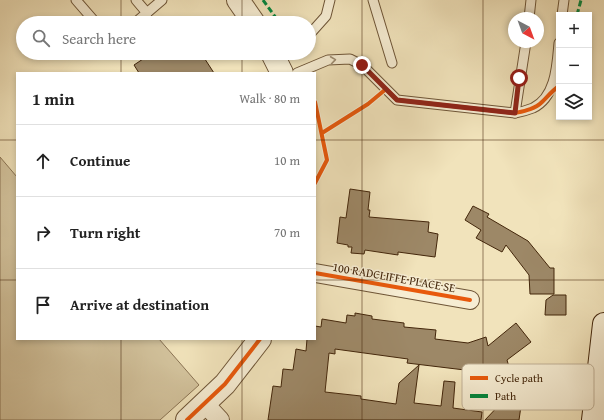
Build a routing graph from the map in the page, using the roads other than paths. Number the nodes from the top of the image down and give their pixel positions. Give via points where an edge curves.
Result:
1 (76, 0) edge
2 (136, 0) edge
3 (162, 0) edge
4 (238, 0) edge
5 (330, 0) edge
6 (373, 0) edge
7 (531, 0) edge
8 (564, 0) edge
9 (530, 12) edge
10 (562, 12) edge
11 (147, 13) junction
12 (90, 16) edge
13 (144, 16) edge
14 (249, 16) edge
15 (316, 27) edge
16 (525, 48) edge
17 (558, 48) edge
18 (276, 60) edge
19 (392, 63) dead end
20 (282, 72) edge
21 (299, 72) edge
22 (515, 113) junction
23 (316, 273) edge
24 (470, 300) dead end
25 (604, 324) edge
26 (259, 340) edge
27 (205, 404) junction
28 (187, 420) edge
29 (220, 420) edge
30 (593, 420) edge

1 - 12 lane
2 - 11 lane
3 - 11 lane
4 - 14 street
5 - 15 lane via 326,16
6 - 19 lane
7 - 9 lane
8 - 10 lane
11 - 13 lane
16 - 22 lane
17 - 22 lane via 556,72 549,93 533,108
18 - 20 street
21 -> 22 lane via 328,60 350,59 362,65 397,100
23 - 24 street, 100 RADCLIFFE PLACE SE
25 - 30 street
26 - 27 street via 244,362
27 - 28 street
27 - 29 street

